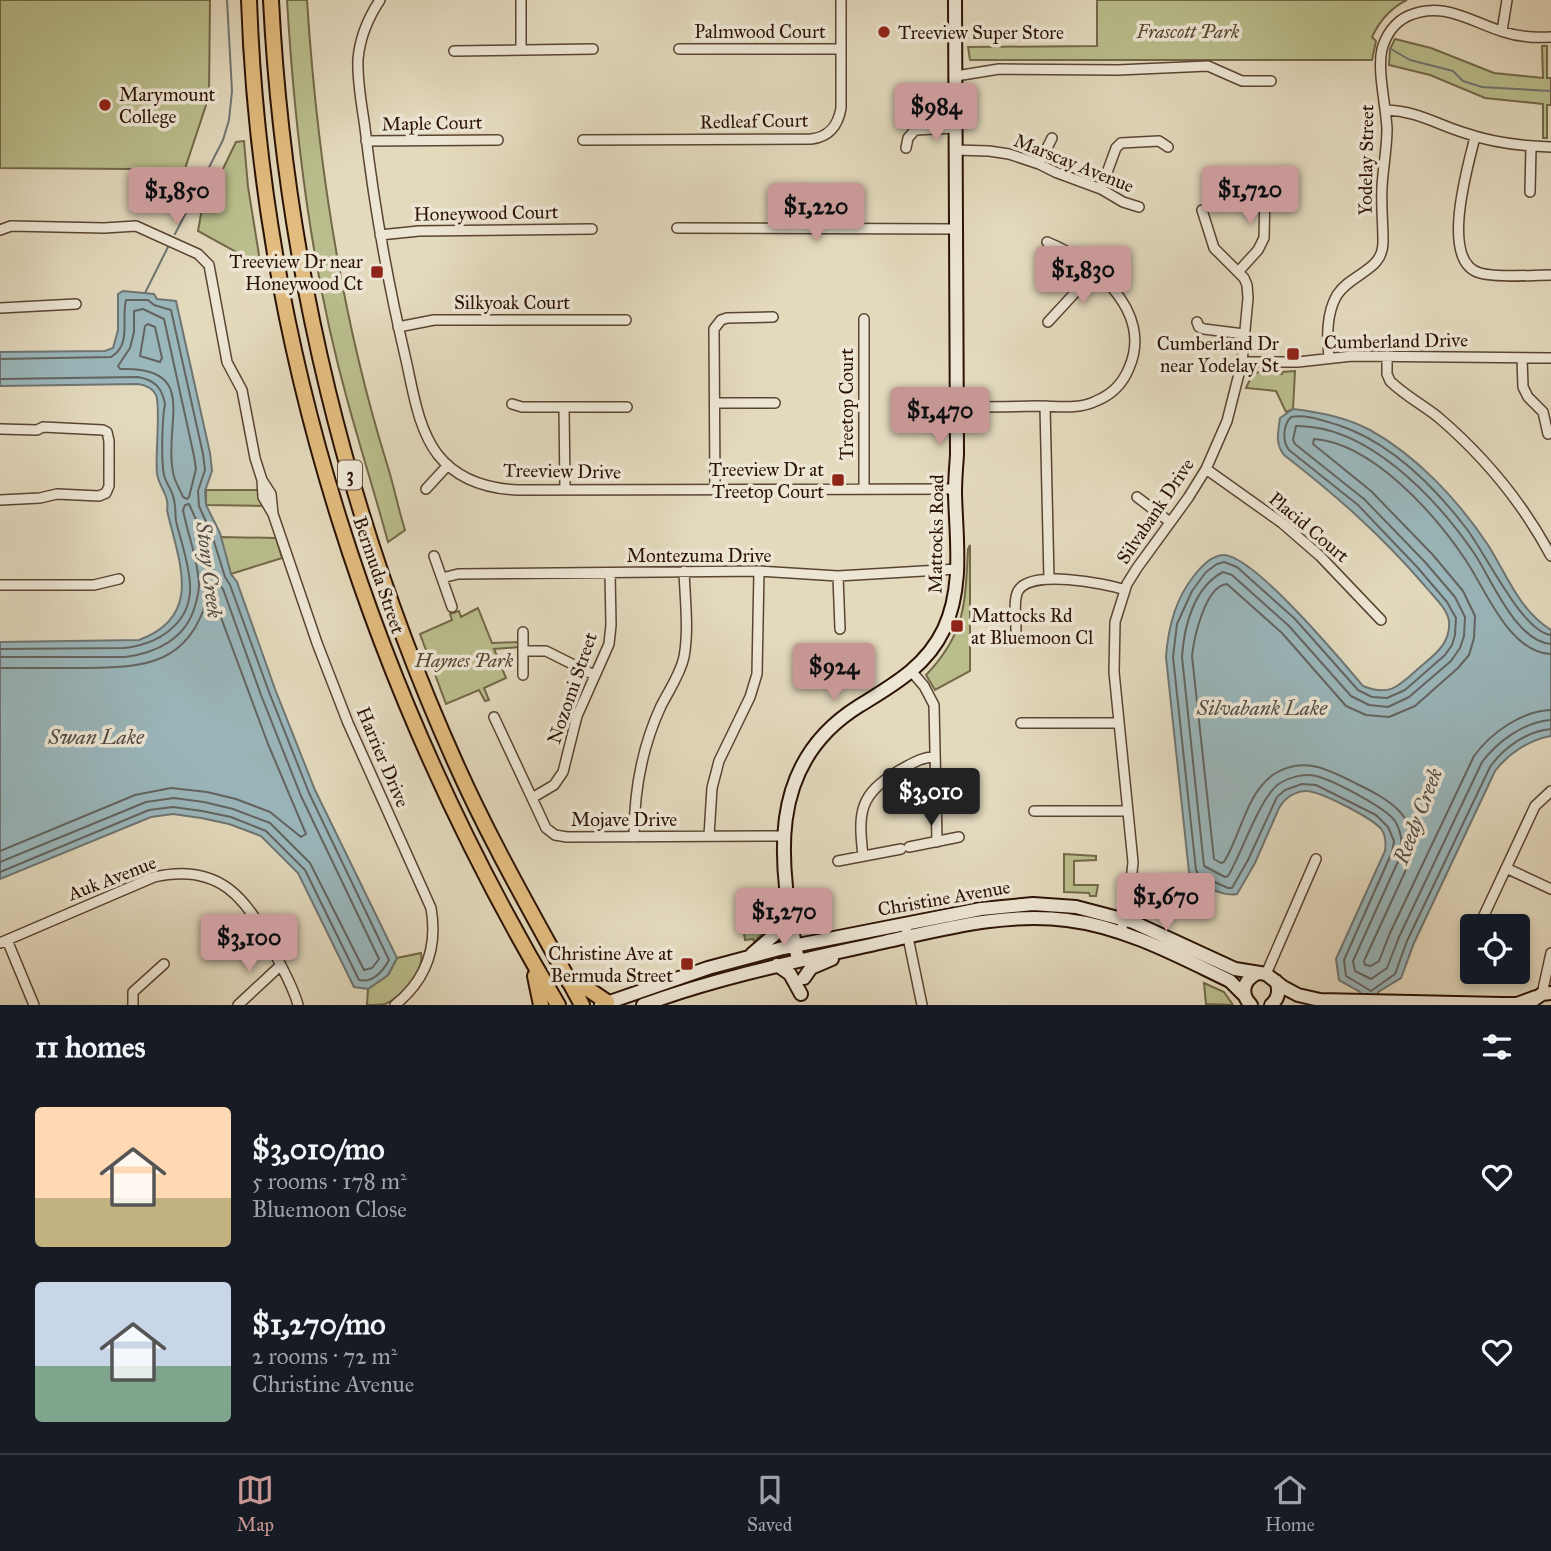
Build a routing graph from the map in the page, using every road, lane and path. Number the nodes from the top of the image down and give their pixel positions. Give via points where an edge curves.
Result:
1 (249, 0) edge
2 (271, 0) edge
3 (380, 0) edge
4 (521, 0) edge
5 (841, 0) edge
6 (955, 0) edge
7 (1507, 0) edge
8 (1502, 32) junction
9 (1551, 37) edge
10 (521, 49) junction
11 (593, 49) dead end
12 (680, 49) dead end
13 (841, 49) junction
14 (454, 51) dead end
15 (956, 76) junction
16 (1271, 81) dead end
17 (1387, 110) junction
18 (955, 128) junction
19 (1475, 137) junction
20 (1052, 138) dead end
21 (498, 140) dead end
22 (583, 140) dead end
23 (366, 141) junction
24 (1168, 147) dead end
25 (1531, 147) junction
26 (1551, 147) edge
27 (906, 148) dead end
28 (956, 150) junction
29 (1039, 164) junction
30 (1258, 177) dead end
31 (1101, 189) junction
32 (1530, 192) dead end
33 (1139, 206) dead end
34 (1202, 210) dead end
35 (677, 228) dead end
36 (592, 229) dead end
37 (956, 229) junction
38 (0, 230) edge
39 (380, 235) junction
40 (1047, 242) dead end
41 (1095, 271) junction
42 (1238, 272) junction
43 (1551, 275) edge
44 (76, 304) dead end
45 (0, 308) edge
46 (773, 317) dead end
47 (864, 319) dead end
48 (626, 320) dead end
49 (1048, 322) dead end
50 (1197, 322) dead end
51 (398, 327) junction
52 (1244, 334) junction
53 (1387, 356) junction
54 (1329, 358) junction
55 (1522, 358) junction
56 (1551, 358) edge
57 (1242, 362) junction
58 (715, 403) junction
59 (775, 403) dead end
60 (512, 404) dead end
61 (1045, 406) junction
62 (564, 407) junction
63 (627, 407) dead end
64 (956, 407) junction
65 (0, 429) edge
66 (1548, 434) dead end
67 (448, 465) junction
68 (1206, 469) junction
69 (864, 488) junction
70 (426, 489) dead end
71 (955, 489) junction
72 (565, 490) junction
73 (715, 490) junction
74 (1137, 497) dead end
75 (0, 500) edge
76 (1170, 522) junction
77 (434, 556) dead end
78 (1551, 556) edge
79 (957, 569) junction
80 (684, 571) junction
81 (759, 571) junction
82 (610, 572) junction
83 (838, 576) junction
84 (442, 578) junction
85 (119, 579) dead end
86 (1049, 579) junction
87 (0, 585) edge
88 (1125, 590) junction
89 (452, 607) dead end
90 (1381, 621) dead end
91 (840, 629) dead end
92 (1016, 630) dead end
93 (523, 632) dead end
94 (523, 651) junction
95 (912, 671) junction
96 (523, 675) dead end
97 (594, 675) junction
98 (494, 716) dead end
99 (1021, 723) dead end
100 (1119, 723) junction
101 (934, 757) junction
102 (1551, 792) edge
103 (532, 798) junction
104 (1034, 811) dead end
105 (1128, 811) junction
106 (709, 836) junction
107 (785, 836) junction
108 (634, 837) junction
109 (959, 838) dead end
110 (937, 842) junction
111 (863, 856) junction
112 (1316, 859) dead end
113 (838, 861) dead end
114 (1506, 868) junction
115 (1551, 890) edge
116 (1485, 914) edge
117 (789, 916) junction
118 (1123, 926) junction
119 (907, 930) junction
120 (4, 941) edge
121 (795, 945) junction
122 (862, 947) junction
123 (1551, 953) edge
124 (749, 957) junction
125 (798, 960) junction
126 (163, 964) dead end
127 (281, 965) junction
128 (777, 965) junction
129 (535, 966) junction
130 (1266, 976) junction
131 (1549, 977) edge
132 (804, 978) dead end
133 (569, 982) junction
134 (801, 994) dead end
135 (1540, 997) edge
136 (1249, 1002) edge
137 (604, 1004) edge
138 (1277, 1004) edge
139 (34, 1005) edge
140 (132, 1005) edge
141 (238, 1005) edge
142 (298, 1005) edge
143 (395, 1005) edge
144 (541, 1005) edge
145 (558, 1005) edge
146 (582, 1005) edge
147 (643, 1005) edge
148 (922, 1005) edge

1 - 129 main road, Bermuda Street / 3 via 272,233 328,483 413,724 474,855
2 - 133 main road, Bermuda Street / 3 via 283,142 303,275 362,513 408,649 452,754 507,869
3 - 23 street, Treeview Drive via 364,31 358,59
4 - 10 street
5 - 13 street, Redleaf Court
6 - 15 main road, Mattocks Road
7 - 8 street
8 - 9 street, Yodelay Street
8 - 17 street, Yodelay Street via 1441,9 1403,18 1389,33 1381,53
10 - 11 street
10 - 14 street
12 - 13 street, Palmwood Court
13 - 22 street, Redleaf Court via 840,116 830,132 817,139
15 - 16 street via 999,69 1208,66 1242,81
15 - 18 main road, Mattocks Road
17 - 19 street via 1409,111
17 - 54 street, Yodelay Street via 1382,252 1375,265 1336,298 1328,326
18 - 27 street via 915,130
18 - 28 main road, Mattocks Road
19 - 25 street
19 - 43 street via 1461,205 1464,261 1485,274
20 - 29 street
21 - 23 street, Maple Court
23 - 39 street, Treeview Drive
24 - 31 street via 1159,141 1121,143
25 - 26 street
25 - 32 street
28 - 29 street, Marscay Avenue via 996,151
28 - 37 main road, Mattocks Road
29 - 31 street, Marscay Avenue
30 - 42 street via 1265,191 1264,237
31 - 33 street, Marscay Avenue
34 - 42 street, Silvabank Drive via 1211,242
35 - 37 street
36 - 39 street, Honeywood Court via 419,230
37 - 64 main road, Mattocks Road
38 - 143 street, Harrier Drive via 11,226 130,225 188,248 206,262 227,362 242,390 263,497 348,723 431,908 430,956 417,983
39 - 51 street, Treeview Drive
40 - 41 street
41 - 49 street
41 - 61 street via 1130,318 1135,333 1133,358 1120,384 1097,401 1074,407
42 - 52 street, Silvabank Drive via 1248,291
44 - 45 street
46 - 58 street via 727,318 715,326
47 - 69 street, Treetop Court
48 - 51 street, Silkyoak Court via 434,320
50 - 52 street via 1204,329
51 - 67 street, Treeview Drive via 424,428
52 - 57 street, Silvabank Drive
53 - 54 street, Cumberland Drive
53 - 55 street, Cumberland Drive
53 - 78 street via 1390,381 1435,415 1491,468
54 - 57 street, Cumberland Drive
55 - 56 street, Cumberland Drive
55 - 66 street via 1523,387 1543,412
57 - 68 street, Silvabank Drive via 1232,407
58 - 59 street
58 - 73 street
60 - 62 street
61 - 64 street
61 - 86 street
62 - 63 street
62 - 72 street
64 - 71 main road, Mattocks Road
65 - 75 street via 103,430 109,441 108,491 99,496 57,494
67 - 70 street
67 - 72 street, Treeview Drive via 499,489
68 - 76 street, Silvabank Drive
68 - 90 street, Placid Court via 1320,556
69 - 71 street, Treeview Drive
69 - 73 street, Treeview Drive
71 - 79 main road, Mattocks Road
72 - 73 street, Treeview Drive
74 - 76 street
76 - 88 street, Silvabank Drive
77 - 84 street
79 - 83 street, Montezuma Drive
79 - 95 main road, Mattocks Road via 953,605 943,630
80 - 81 street, Montezuma Drive
80 - 82 street, Montezuma Drive
80 - 108 street via 684,655 645,749 635,797
81 - 83 street, Montezuma Drive
81 - 106 street via 757,674 719,761
82 - 84 street, Montezuma Drive
82 - 97 street, Nozomi Street via 610,635
83 - 91 street
84 - 89 street
85 - 87 street via 94,585
86 - 88 street
86 - 92 street via 1030,581 1018,592
88 - 100 street, Silvabank Drive via 1113,640
93 - 94 street
94 - 96 street
94 - 97 street via 546,651
95 - 101 street via 934,705
95 - 107 main road, Mattocks Road via 840,719 811,749 789,797
97 - 103 street, Nozomi Street via 563,772 554,785
98 - 103 street, Mojave Drive
99 - 100 street
100 - 105 street, Silvabank Drive
101 - 110 street
101 - 111 street via 918,760 871,791 861,812
102 - 114 street via 1535,806
103 - 108 street, Mojave Drive via 546,828 555,835
104 - 105 street
105 - 118 street, Silvabank Drive via 1133,867
106 - 107 street, Mojave Drive
106 - 108 street, Mojave Drive
107 - 117 main road, Mattocks Road
109 - 110 street
110 - 111 street
111 - 113 street
112 - 130 street
114 - 115 street
114 - 116 street
117 - 121 main road
117 - 124 main road
118 - 119 main road, Christine Avenue via 1087,909 1018,904
118 - 130 main road, Christine Avenue via 1151,929 1236,969
118 - 136 main road, Christine Avenue via 1230,981
119 - 121 main road, Christine Avenue
119 - 122 main road, Christine Avenue
119 - 148 street
120 - 127 street, Auk Avenue via 154,877 187,874 211,880 239,896 260,923
120 - 139 street
121 - 124 main road, Christine Avenue
121 - 125 main road
122 - 125 main road, Christine Avenue
122 - 132 main road via 811,968
123 - 131 street
124 - 137 main road, Christine Avenue
125 - 128 main road, Christine Avenue
126 - 140 street via 133,992
127 - 141 street
127 - 142 street, Auk Avenue
128 - 134 main road via 790,974
128 - 147 main road, Christine Avenue
129 - 144 main road
129 - 145 main road, Bermuda Street / 3
130 - 135 main road, Christine Avenue via 1298,995 1320,1000 1517,1004
130 - 136 main road via 1247,981
130 - 138 main road via 1279,992
131 - 135 street
133 - 137 main road via 579,983
133 - 146 main road, Bermuda Street / 3

